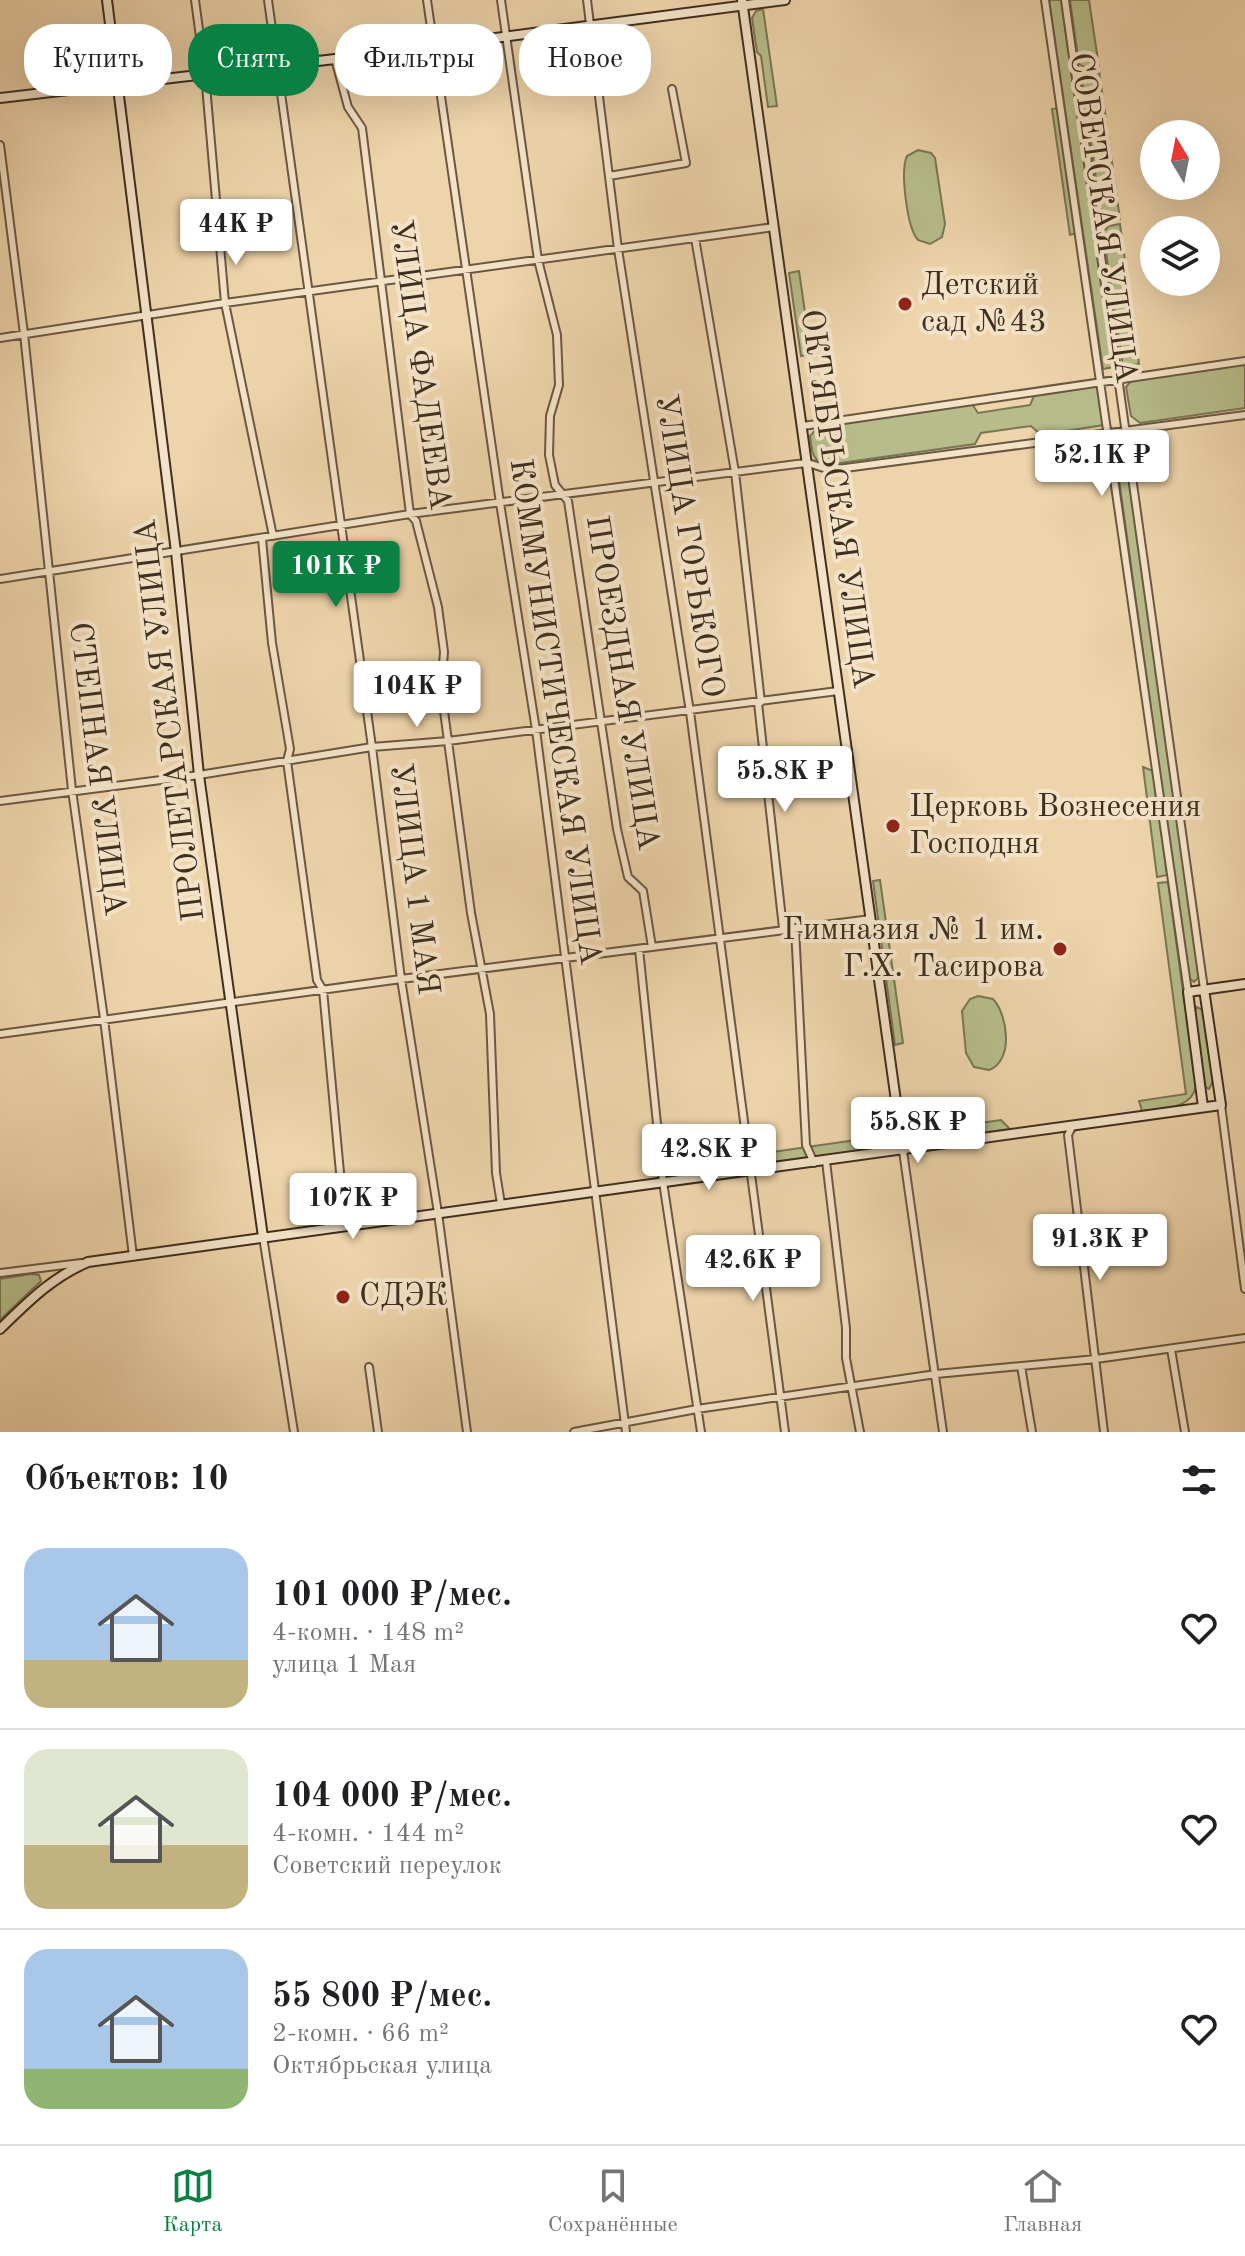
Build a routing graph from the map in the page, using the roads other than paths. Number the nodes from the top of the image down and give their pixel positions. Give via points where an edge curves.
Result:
1 (107, 0) edge
2 (195, 0) edge
3 (268, 0) edge
4 (427, 0) edge
5 (501, 0) edge
6 (587, 0) edge
7 (785, 0) edge
8 (1045, 0) edge
9 (1065, 0) edge
10 (742, 2) edge
11 (110, 24) edge
12 (198, 24) edge
13 (271, 24) edge
14 (431, 24) edge
15 (590, 24) joint
16 (519, 33) edge
17 (503, 35) edge
18 (507, 35) junction
19 (335, 59) edge
20 (319, 61) edge
21 (672, 89) dead end
22 (24, 95) edge
23 (120, 96) edge
24 (207, 96) edge
25 (281, 96) edge
26 (345, 96) edge
27 (441, 96) edge
28 (599, 96) edge
29 (0, 98) edge
30 (0, 145) edge
31 (609, 176) junction
32 (774, 227) junction
33 (695, 238) junction
34 (618, 249) junction
35 (538, 260) junction
36 (466, 270) junction
37 (382, 282) junction
38 (309, 292) junction
39 (225, 303) junction
40 (147, 315) junction
41 (24, 334) junction
42 (0, 338) edge
43 (1245, 361) edge
44 (1118, 379) junction
45 (1101, 381) junction
46 (1245, 415) edge
47 (803, 426) junction
48 (1127, 429) junction
49 (1108, 431) junction
50 (808, 463) junction
51 (735, 472) junction
52 (653, 484) junction
53 (561, 494) junction
54 (500, 503) junction
55 (410, 514) junction
56 (339, 526) junction
57 (273, 536) junction
58 (262, 539) junction
59 (176, 552) junction
60 (48, 572) junction
61 (0, 579) edge
62 (838, 691) junction
63 (760, 702) junction
64 (690, 712) junction
65 (599, 720) junction
66 (536, 730) junction
67 (448, 741) junction
68 (372, 747) junction
69 (287, 761) junction
70 (199, 775) junction
71 (72, 790) junction
72 (0, 801) edge
73 (871, 919) junction
74 (783, 928) junction
75 (795, 928) junction
76 (718, 938) junction
77 (652, 947) junction
78 (639, 949) junction
79 (566, 957) junction
80 (483, 968) junction
81 (401, 979) junction
82 (1245, 984) edge
83 (1204, 989) junction
84 (323, 990) junction
85 (1188, 992) junction
86 (230, 1004) junction
87 (104, 1019) junction
88 (0, 1034) edge
89 (1221, 1105) junction
90 (1203, 1107) junction
91 (1072, 1127) junction
92 (903, 1151) junction
93 (826, 1161) junction
94 (814, 1163) junction
95 (750, 1170) junction
96 (663, 1182) junction
97 (595, 1192) junction
98 (501, 1204) junction
99 (438, 1213) junction
100 (345, 1226) junction
101 (263, 1237) junction
102 (133, 1256) junction
103 (88, 1262) junction
104 (0, 1273) edge
105 (1245, 1289) edge
106 (0, 1329) edge
107 (1245, 1338) edge
108 (1171, 1349) junction
109 (1096, 1359) junction
110 (1021, 1366) junction
111 (369, 1367) dead end
112 (936, 1374) junction
113 (853, 1387) junction
114 (781, 1396) junction
115 (697, 1409) junction
116 (625, 1424) junction
117 (294, 1432) edge
118 (378, 1432) edge
119 (467, 1432) edge
120 (574, 1432) edge
121 (626, 1432) edge
122 (701, 1432) edge
123 (785, 1432) edge
124 (860, 1432) edge
125 (943, 1432) edge
126 (1032, 1432) edge
127 (1104, 1432) edge
128 (1185, 1432) edge

1 - 11 main road, ПРОЛЕТАРСКАЯ УЛИЦА
2 - 12 street
3 - 13 street, УЛИЦА 1 МАЯ
4 - 14 street, КОММУНИСТИЧЕСКАЯ УЛИЦА
5 - 18 street, ПРОЕЗДНАЯ УЛИЦА
6 - 15 street, УЛИЦА ГОРЬКОГО
7 - 10 main road
8 - 45 street, СОВЕТСКАЯ УЛИЦА
9 - 44 street, СОВЕТСКАЯ УЛИЦА
10 - 15 main road
10 - 32 main road, ОКТЯБРЬСКАЯ УЛИЦА
16 - 18 main road
17 - 18 main road
18 - 35 street, ПРОЕЗДНАЯ УЛИЦА
19 - 20 main road
21 - 31 street via 686,163
22 - 29 main road
23 - 40 main road, ПРОЛЕТАРСКАЯ УЛИЦА
24 - 39 street
25 - 38 street, УЛИЦА 1 МАЯ
26 - 37 street, УЛИЦА ФАДЕЕВА via 362,128
27 - 36 street, КОММУНИСТИЧЕСКАЯ УЛИЦА
28 - 31 street, УЛИЦА ГОРЬКОГО
30 - 41 street, СТЕПНАЯ УЛИЦА
31 - 34 street, УЛИЦА ГОРЬКОГО
32 - 33 street
32 - 47 main road, ОКТЯБРЬСКАЯ УЛИЦА
33 - 34 street
33 - 51 street
34 - 35 street
34 - 52 street, УЛИЦА ГОРЬКОГО
35 - 36 street
35 - 53 street, ПРОЕЗДНАЯ УЛИЦА via 557,335 559,385 550,416 549,455
36 - 37 street
36 - 54 street, КОММУНИСТИЧЕСКАЯ УЛИЦА
37 - 38 street
37 - 55 street, УЛИЦА ФАДЕЕВА
38 - 39 street
38 - 56 street, УЛИЦА 1 МАЯ
39 - 40 street
39 - 57 street
40 - 41 street
40 - 59 main road, ПРОЛЕТАРСКАЯ УЛИЦА
41 - 42 street
41 - 60 street, СТЕПНАЯ УЛИЦА
43 - 44 street
44 - 45 street
44 - 48 street, СОВЕТСКАЯ УЛИЦА
45 - 47 street
45 - 49 street, СОВЕТСКАЯ УЛИЦА
46 - 48 street
47 - 50 main road, ОКТЯБРЬСКАЯ УЛИЦА
48 - 49 street
48 - 83 street, СОВЕТСКАЯ УЛИЦА
49 - 50 street via 830,470
49 - 85 street, СОВЕТСКАЯ УЛИЦА
50 - 51 street
50 - 62 main road, ОКТЯБРЬСКАЯ УЛИЦА
51 - 52 street
51 - 63 street
52 - 53 street
52 - 64 street, УЛИЦА ГОРЬКОГО
53 - 54 street
53 - 65 street, ПРОЕЗДНАЯ УЛИЦА via 568,501
54 - 55 street
54 - 66 street, КОММУНИСТИЧЕСКАЯ УЛИЦА
55 - 56 street
55 - 67 street, УЛИЦА ФАДЕЕВА via 438,607
56 - 57 street
56 - 68 street, УЛИЦА 1 МАЯ
57 - 58 street
58 - 59 street
58 - 69 street via 290,749
59 - 60 street
59 - 70 main road, ПРОЛЕТАРСКАЯ УЛИЦА
60 - 61 street
60 - 71 street, СТЕПНАЯ УЛИЦА
62 - 63 street
62 - 73 main road, ОКТЯБРЬСКАЯ УЛИЦА
63 - 64 street
63 - 74 street
64 - 65 street
64 - 76 street, УЛИЦА ГОРЬКОГО
65 - 66 street
65 - 77 street, ПРОЕЗДНАЯ УЛИЦА via 628,877 643,891
66 - 67 street
66 - 79 street, КОММУНИСТИЧЕСКАЯ УЛИЦА
67 - 68 street
67 - 80 street, УЛИЦА ФАДЕЕВА
68 - 69 street
68 - 81 street, УЛИЦА 1 МАЯ
69 - 70 street
69 - 84 street via 317,980
70 - 71 street
70 - 86 main road, ПРОЛЕТАРСКАЯ УЛИЦА
71 - 72 street
71 - 87 street, СТЕПНАЯ УЛИЦА
73 - 75 street
73 - 92 main road, ОКТЯБРЬСКАЯ УЛИЦА
74 - 75 street
74 - 76 street
75 - 94 street via 806,1145
76 - 77 street
76 - 95 street, УЛИЦА ГОРЬКОГО
77 - 78 street
78 - 79 street
78 - 96 street
79 - 80 street
79 - 97 street, КОММУНИСТИЧЕСКАЯ УЛИЦА
80 - 81 street
80 - 98 street, УЛИЦА ФАДЕЕВА
81 - 84 street
81 - 99 street, УЛИЦА 1 МАЯ
82 - 83 main road
83 - 85 main road
83 - 89 main road, СОВЕТСКАЯ УЛИЦА
84 - 86 street
84 - 100 street
85 - 90 main road, СОВЕТСКАЯ УЛИЦА
86 - 87 street
86 - 101 main road, ПРОЛЕТАРСКАЯ УЛИЦА
87 - 88 street
87 - 102 street, СТЕПНАЯ УЛИЦА
89 - 90 main road
89 - 105 street, СОВЕТСКАЯ УЛИЦА
90 - 91 main road
91 - 92 main road
91 - 109 street via 1068,1135
92 - 93 main road
92 - 112 street, ОКТЯБРЬСКАЯ УЛИЦА
93 - 94 main road
93 - 113 street
94 - 95 main road
95 - 96 main road
95 - 114 street, УЛИЦА ГОРЬКОГО
96 - 97 main road
96 - 115 street
97 - 98 main road
97 - 116 street, КОММУНИСТИЧЕСКАЯ УЛИЦА
98 - 99 main road
99 - 100 main road
99 - 119 street, УЛИЦА 1 МАЯ
100 - 101 main road
101 - 102 main road
101 - 117 street, ПРОЛЕТАРСКАЯ УЛИЦА
102 - 103 main road
103 - 104 street
103 - 106 main road via 46,1285
107 - 108 street
108 - 109 street
108 - 128 street
109 - 110 street
109 - 127 street
110 - 112 street
110 - 126 street
111 - 118 street
112 - 113 street
112 - 125 street, ОКТЯБРЬСКАЯ УЛИЦА
113 - 114 street
113 - 124 street
114 - 115 street
114 - 123 street, УЛИЦА ГОРЬКОГО
115 - 116 street
115 - 122 street
116 - 120 street
116 - 121 street, КОММУНИСТИЧЕСКАЯ УЛИЦА

